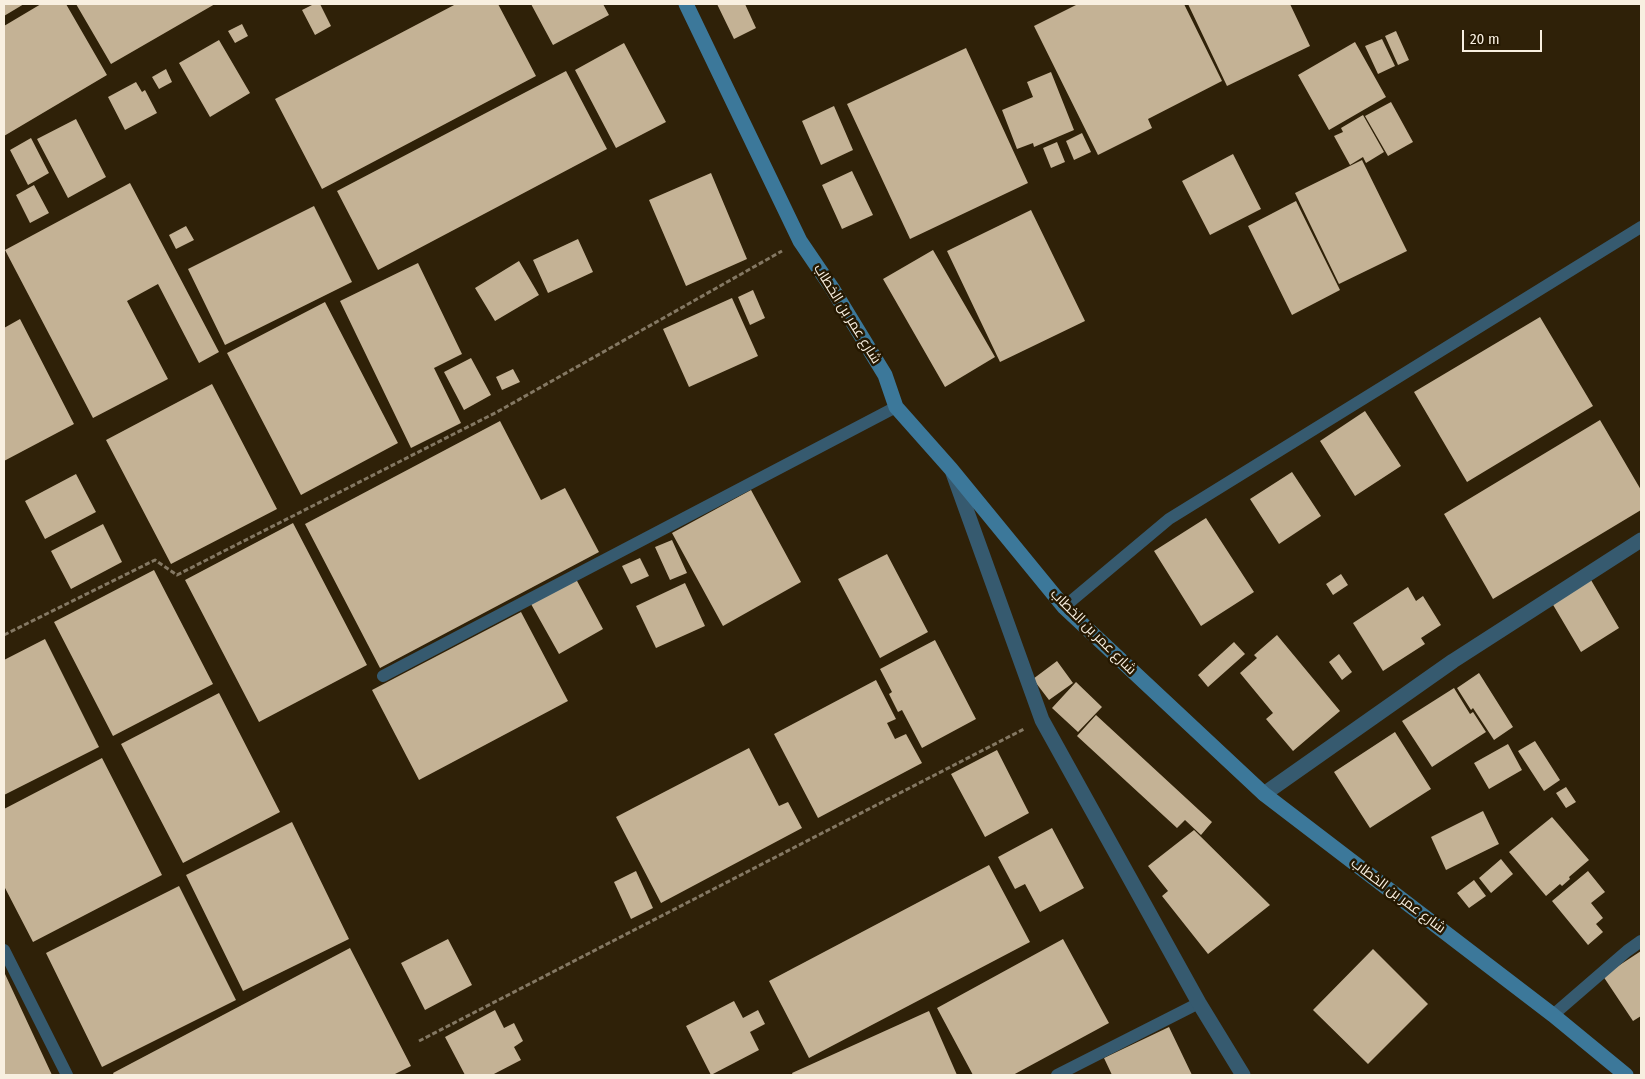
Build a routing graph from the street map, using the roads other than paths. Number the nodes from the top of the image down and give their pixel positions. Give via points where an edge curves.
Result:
1 (686, 4) edge
2 (1641, 227) edge
3 (896, 407) junction
4 (951, 469) junction
5 (1641, 540) edge
6 (1064, 607) junction
7 (383, 676) dead end
8 (1264, 794) junction
9 (1641, 941) edge
10 (4, 950) edge
11 (1199, 1002) junction
12 (1553, 1015) junction
13 (67, 1075) edge
14 (1057, 1075) edge
15 (1243, 1075) edge
16 (1626, 1075) edge

1 - 3 main road, شارع عمر بن الخطاب via 800,240 885,375
2 - 6 lane via 1169,519
3 - 4 main road, شارع عمر بن الخطاب
3 - 7 lane
4 - 6 main road, شارع عمر بن الخطاب
4 - 11 street via 1042,720
5 - 8 street via 1453,661
6 - 8 main road, شارع عمر بن الخطاب
8 - 12 main road, شارع عمر بن الخطاب
9 - 12 lane
10 - 13 lane
11 - 14 lane
11 - 15 street
12 - 16 main road, شارع عمر بن الخطاب

